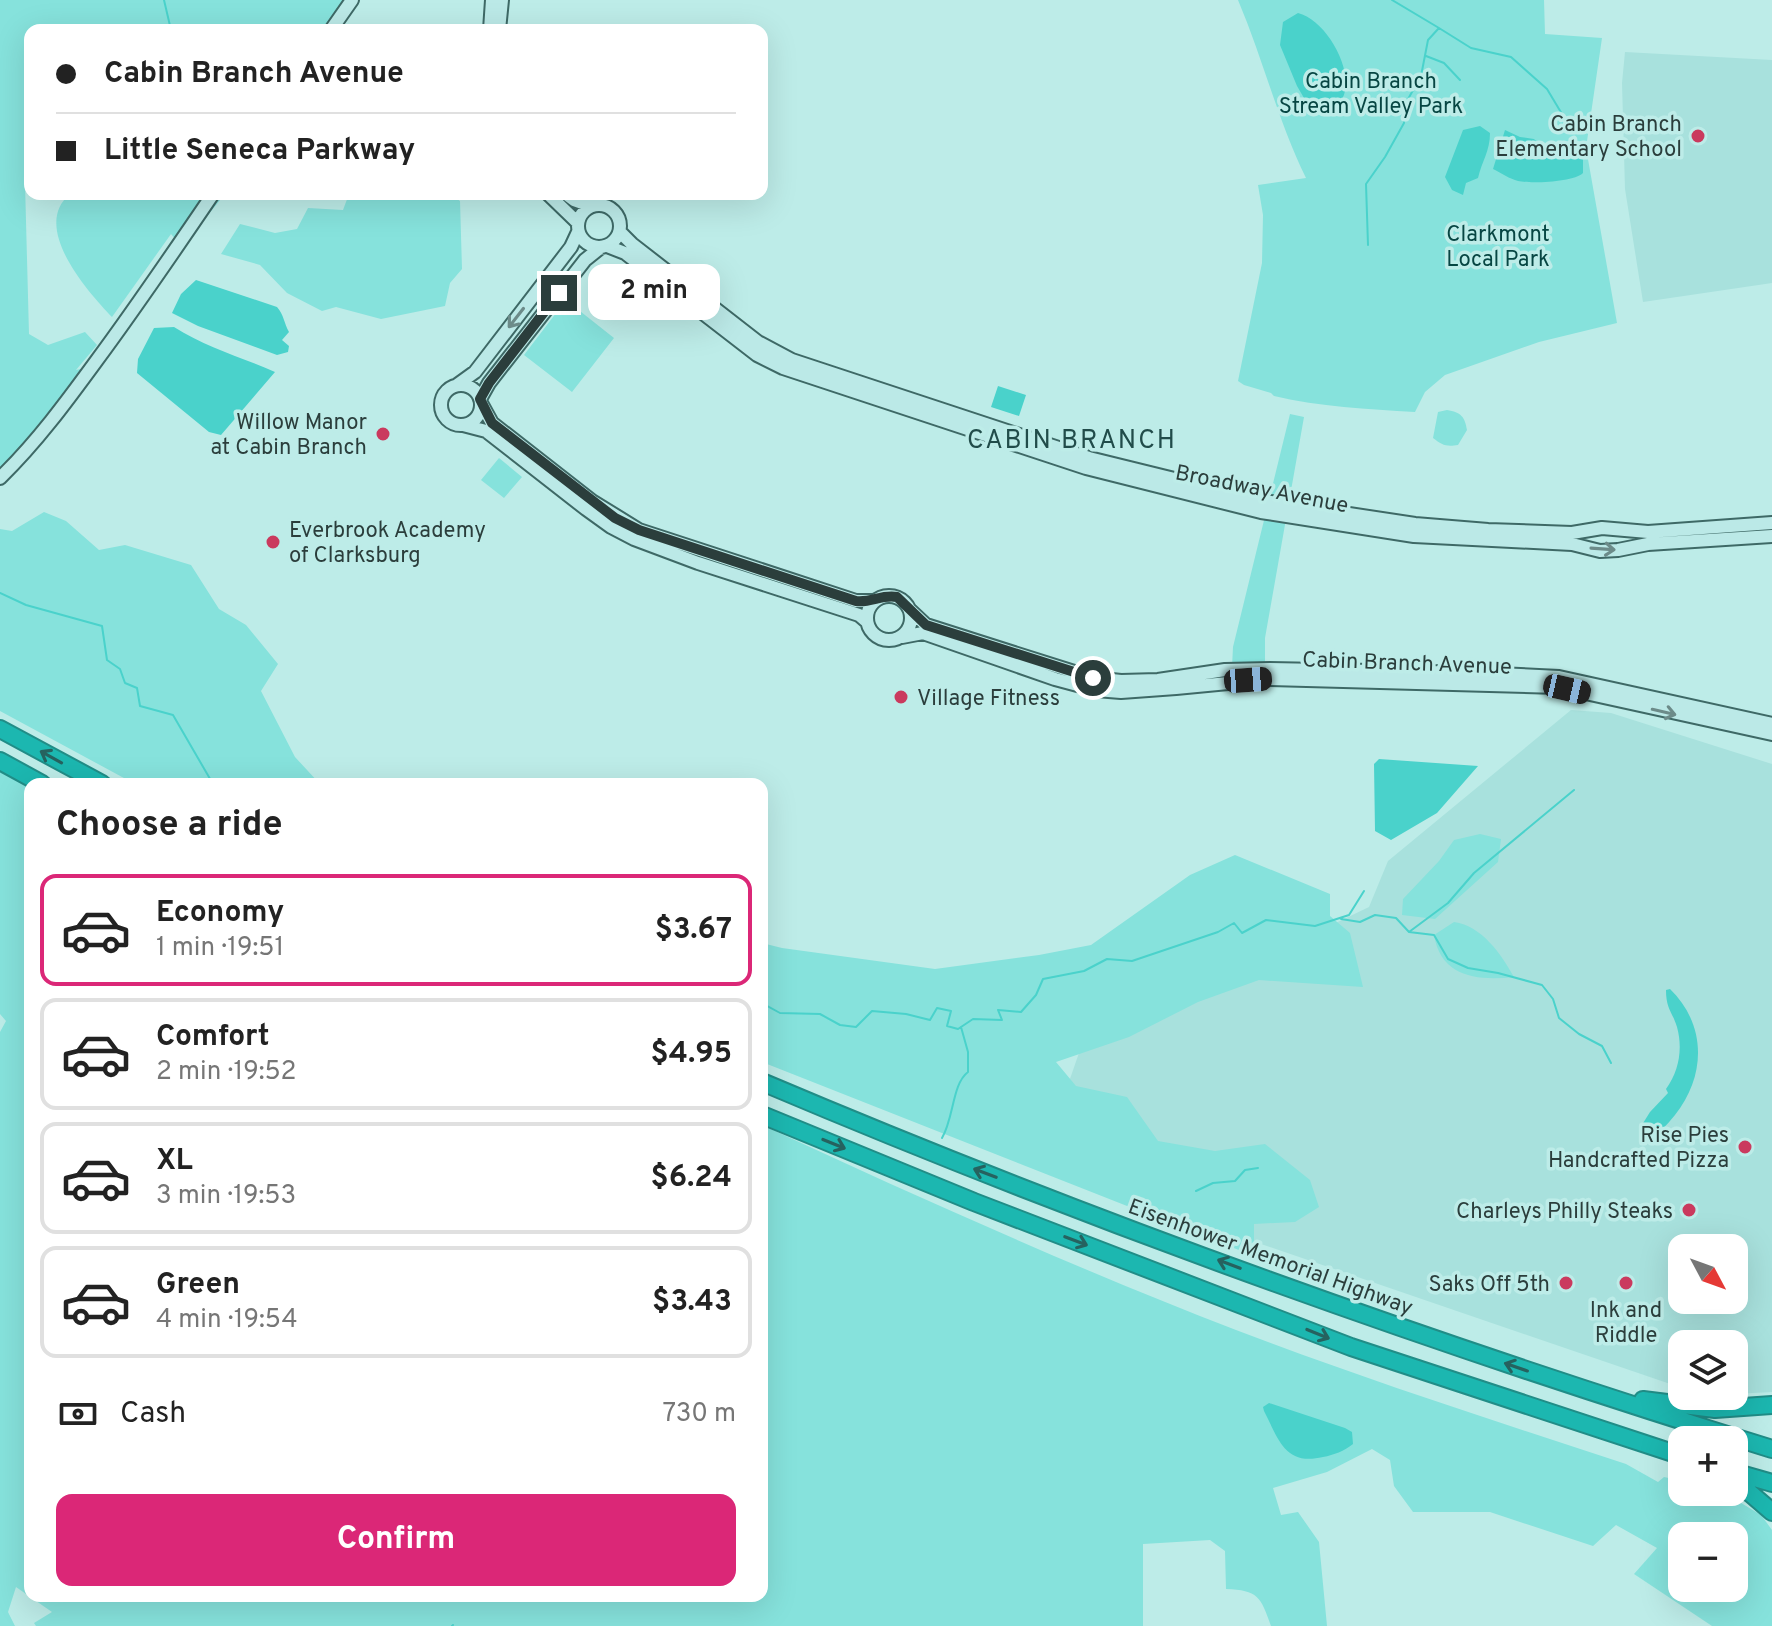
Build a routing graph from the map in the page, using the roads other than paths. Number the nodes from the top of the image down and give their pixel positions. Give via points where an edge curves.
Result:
1 (352, 0) edge
2 (492, 0) edge
3 (502, 0) edge
4 (335, 24) edge
5 (490, 24) edge
6 (500, 24) edge
7 (209, 200) edge
8 (553, 200) edge
9 (574, 200) edge
10 (591, 206) junction
11 (578, 228) junction
12 (620, 232) junction
13 (604, 247) junction
14 (457, 385) junction
15 (480, 401) junction
16 (463, 425) junction
17 (0, 478) edge
18 (1772, 523) edge
19 (1772, 536) edge
20 (874, 601) junction
21 (910, 610) junction
22 (866, 621) junction
23 (902, 637) junction
24 (1772, 724) edge
25 (0, 729) edge
26 (1772, 734) edge
27 (0, 761) edge
28 (31, 778) edge
29 (91, 778) edge
30 (768, 1085) edge
31 (768, 1117) edge
32 (1589, 1392) junction
33 (1772, 1405) edge
34 (1576, 1422) junction
35 (1772, 1449) edge
36 (1668, 1452) edge
37 (1668, 1458) edge
38 (1748, 1476) edge
39 (1772, 1483) edge
40 (1748, 1492) edge
41 (1772, 1512) edge

1 - 4 street
2 - 5 street
3 - 6 street
7 - 17 street via 74,391
8 - 11 street
9 - 10 street
10 - 11 street
10 - 12 street via 616,214
11 - 13 street via 591,247
11 -> 14 street via 571,247 475,372
12 - 13 street
12 - 18 street, Broadway Avenue via 758,342 792,360 1089,458 1217,492 1488,530 1648,532
13 - 15 street via 585,260
13 -> 19 street, Broadway Avenue via 625,253 757,355 783,368 1168,490 1261,512 1414,536 1572,544 1600,551
14 - 15 street via 474,389
14 - 16 street via 444,394 441,410 448,420
15 - 16 street via 478,415
15 - 20 street via 492,423 592,501 639,530 856,601
16 - 22 street via 486,431 598,518 634,539 853,612
20 - 21 street via 897,597
20 - 22 street
21 - 23 street via 910,627
21 - 24 street, Cabin Branch Avenue via 926,625 1093,678 1158,680 1270,669 1559,677
22 - 23 street via 882,640
23 -> 26 street, Cabin Branch Avenue via 923,633 1096,690 1270,679 1558,687
29 -> 25 highway
27 - 28 highway
32 -> 30 highway, Eisenhower Memorial Highway via 924,1150
31 -> 34 highway via 1351,1347
32 - 33 highway via 1715,1409
32 - 35 highway, Eisenhower Memorial Highway
34 - 36 highway
34 - 37 highway
38 - 39 highway
40 - 41 highway

